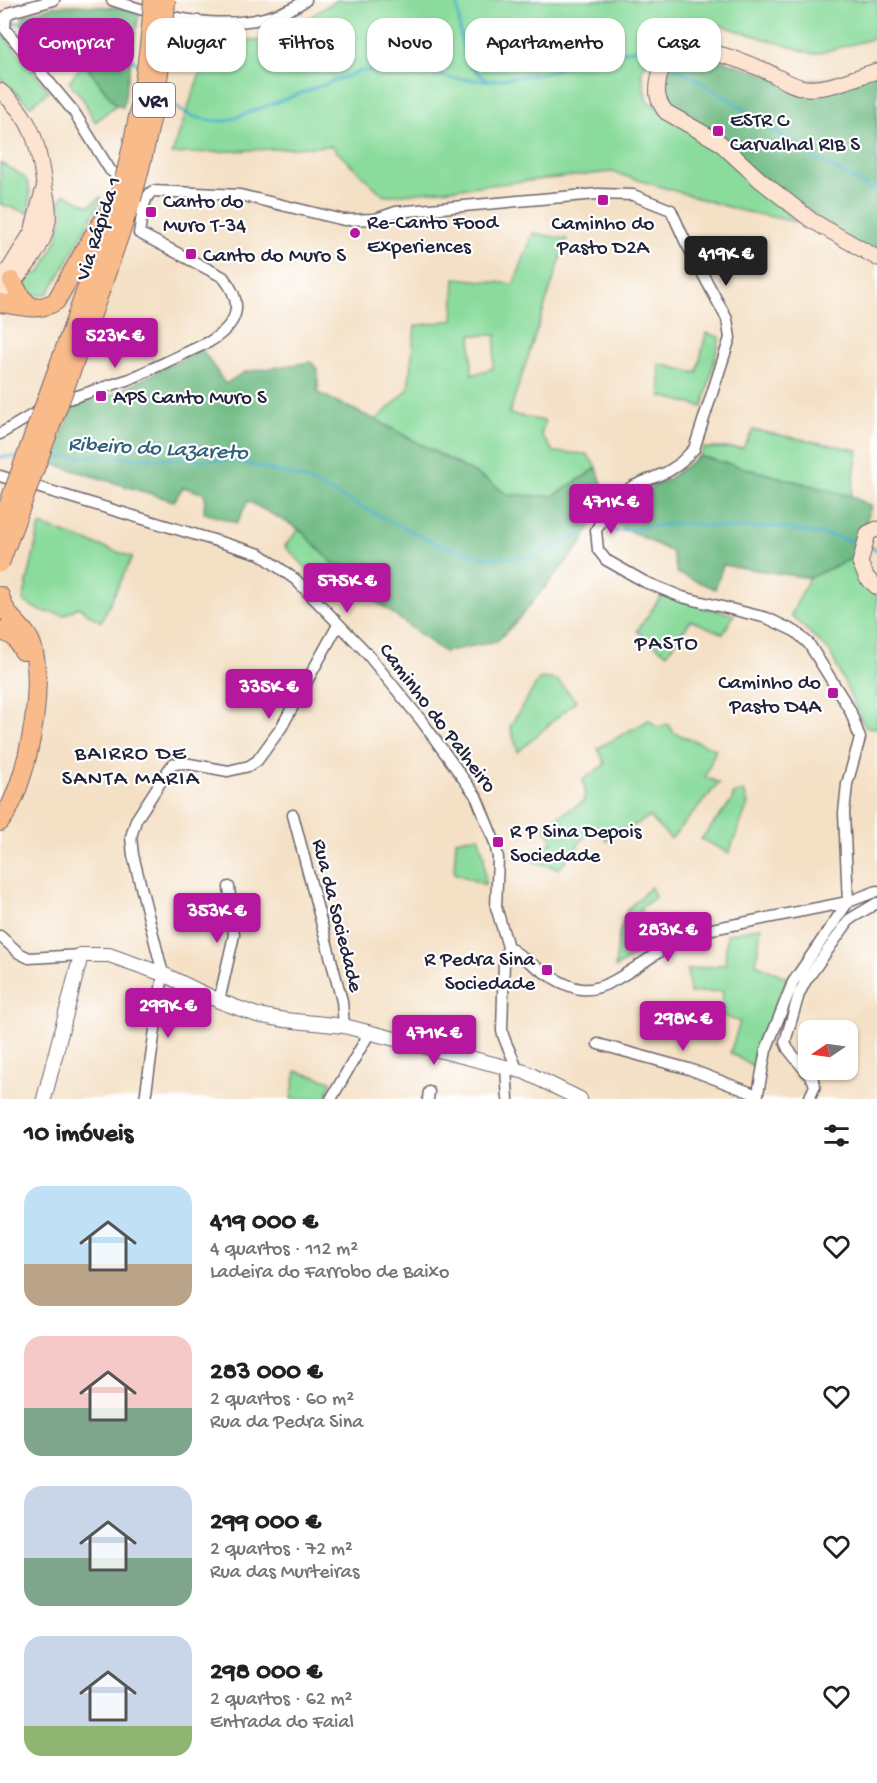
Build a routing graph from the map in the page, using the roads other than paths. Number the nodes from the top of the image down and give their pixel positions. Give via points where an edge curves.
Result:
1 (54, 0) edge
2 (112, 0) edge
3 (153, 0) edge
4 (166, 0) edge
5 (306, 0) edge
6 (877, 71) edge
7 (0, 91) edge
8 (132, 198) junction
9 (877, 258) edge
10 (4, 284) edge
11 (0, 303) edge
12 (32, 308) junction
13 (83, 318) junction
14 (0, 434) edge
15 (0, 476) edge
16 (0, 528) edge
17 (872, 531) edge
18 (0, 563) edge
19 (877, 587) edge
20 (0, 596) edge
21 (338, 625) junction
22 (13, 633) edge
23 (0, 795) edge
24 (293, 815) dead end
25 (2, 819) edge
26 (229, 887) dead end
27 (877, 891) edge
28 (848, 902) junction
29 (877, 903) edge
30 (0, 936) edge
31 (508, 948) junction
32 (81, 955) junction
33 (163, 974) junction
34 (219, 1001) junction
35 (344, 1026) junction
36 (370, 1032) junction
37 (598, 1044) dead end
38 (511, 1070) junction
39 (757, 1097) edge
40 (44, 1099) edge
41 (145, 1099) edge
42 (331, 1099) edge
43 (508, 1099) edge
44 (580, 1099) edge
45 (810, 1099) edge

1 - 8 street via 6,16 5,29 74,112
2 - 5 street via 177,18 242,23 281,14
3 - 8 highway, Via Rápida 1 / VR1, bridge
4 - 8 highway, Via Rápida 1 / VR1, bridge via 155,98
6 - 9 main road via 824,87 802,88 762,69 699,50 680,51 670,56 660,72 657,90 666,112 719,142 811,220
7 - 10 main road via 35,136 48,202 48,221 38,248
8 - 12 highway via 93,236 56,301 47,307
8 - 13 highway, Via Rápida 1 / VR1
8 - 14 street via 139,233 223,278 233,292 236,307 229,327 194,349 130,379 43,408
8 - 28 street via 159,190 240,195 354,221 396,212 597,194 633,195 670,210 724,312 730,338 694,449 678,465 633,486 615,500 596,530 598,550 606,560 645,582 682,597 767,618 809,644 850,710 860,738 844,813
10 - 12 highway
11 - 12 highway
13 - 16 highway, Via Rápida 1 / VR1, bridge
13 - 18 highway, Via Rápida 1 / VR1, bridge
15 - 21 street, Caminho do Palheiro via 260,554 297,580
17 - 19 main road via 860,563
20 - 22 highway
21 - 31 street, Caminho do Palheiro via 364,650 421,720 476,796 495,843 496,907
21 - 33 street via 281,728 257,761 228,771 173,764 136,820 131,837 133,855
22 - 23 highway via 23,651 26,680 22,730 14,769
22 - 25 highway via 31,642 36,688 31,740 18,787
24 - 35 street, Rua da Sociedade via 342,1001
26 - 34 street via 234,935
27 - 28 street
28 - 31 street via 702,931 682,938 595,988 580,989 553,977
28 - 39 street via 794,982 766,1050
29 - 45 street via 850,919 799,994 785,1042 813,1080
30 - 32 street via 30,958
31 - 38 street, Caminho do Palheiro via 502,1031 515,1062
32 - 33 street via 109,955
32 - 40 street
33 - 34 street
33 - 41 street
34 - 35 street via 257,1015
35 - 36 street
36 - 38 street
36 - 42 street
37 - 39 street via 689,1069
38 - 43 street
38 - 44 street

